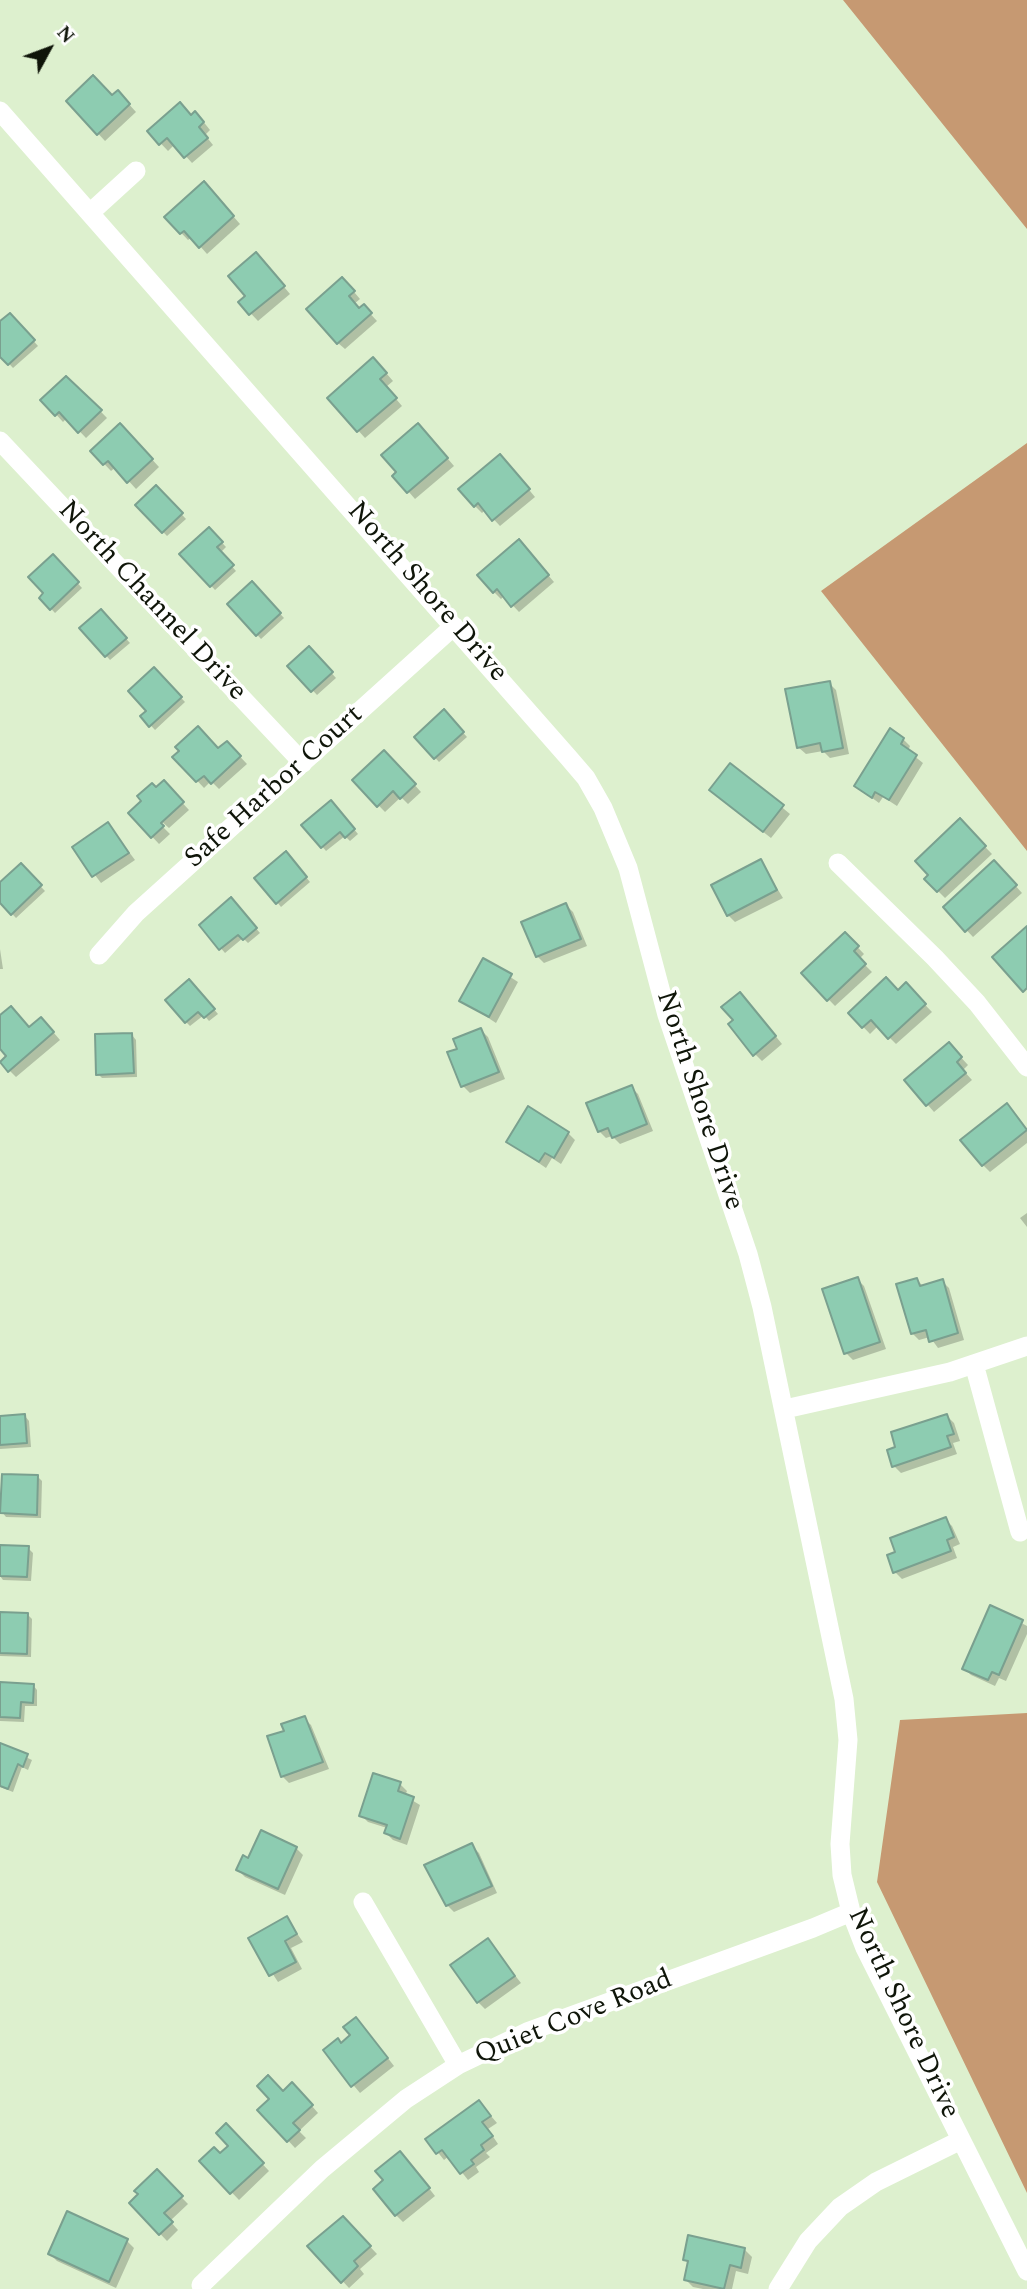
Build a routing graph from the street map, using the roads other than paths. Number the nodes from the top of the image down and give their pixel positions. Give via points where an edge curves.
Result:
1 (0, 111) edge
2 (136, 171) dead end
3 (91, 212) junction
4 (0, 441) edge
5 (454, 626) junction
6 (303, 763) junction
7 (838, 863) dead end
8 (99, 955) dead end
9 (1027, 1067) edge
10 (1027, 1346) edge
11 (974, 1364) junction
12 (785, 1409) junction
13 (1020, 1532) dead end
14 (363, 1902) dead end
15 (850, 1912) junction
16 (458, 2065) junction
17 (961, 2140) junction
18 (1027, 2271) edge
19 (201, 2286) dead end
20 (778, 2289) edge

1 - 3 street, North Shore Drive
2 - 3 street
3 - 5 street, North Shore Drive
4 - 6 street, North Channel Drive
5 - 6 street, Safe Harbor Court
5 - 12 street, North Shore Drive via 586,778 603,808 628,868 667,1016 748,1254
6 - 8 street, Safe Harbor Court via 136,913
7 - 9 street via 977,1003
10 - 11 street
11 - 12 street
11 - 13 street
12 - 15 street, North Shore Drive via 844,1699 848,1740 840,1844
14 - 16 street
15 - 16 street, Quiet Cove Road via 527,2032
15 - 17 street, North Shore Drive
16 - 19 street, Quiet Cove Road via 406,2099 322,2169
17 - 18 street, North Shore Drive
17 - 20 street via 876,2182 840,2207 808,2241

